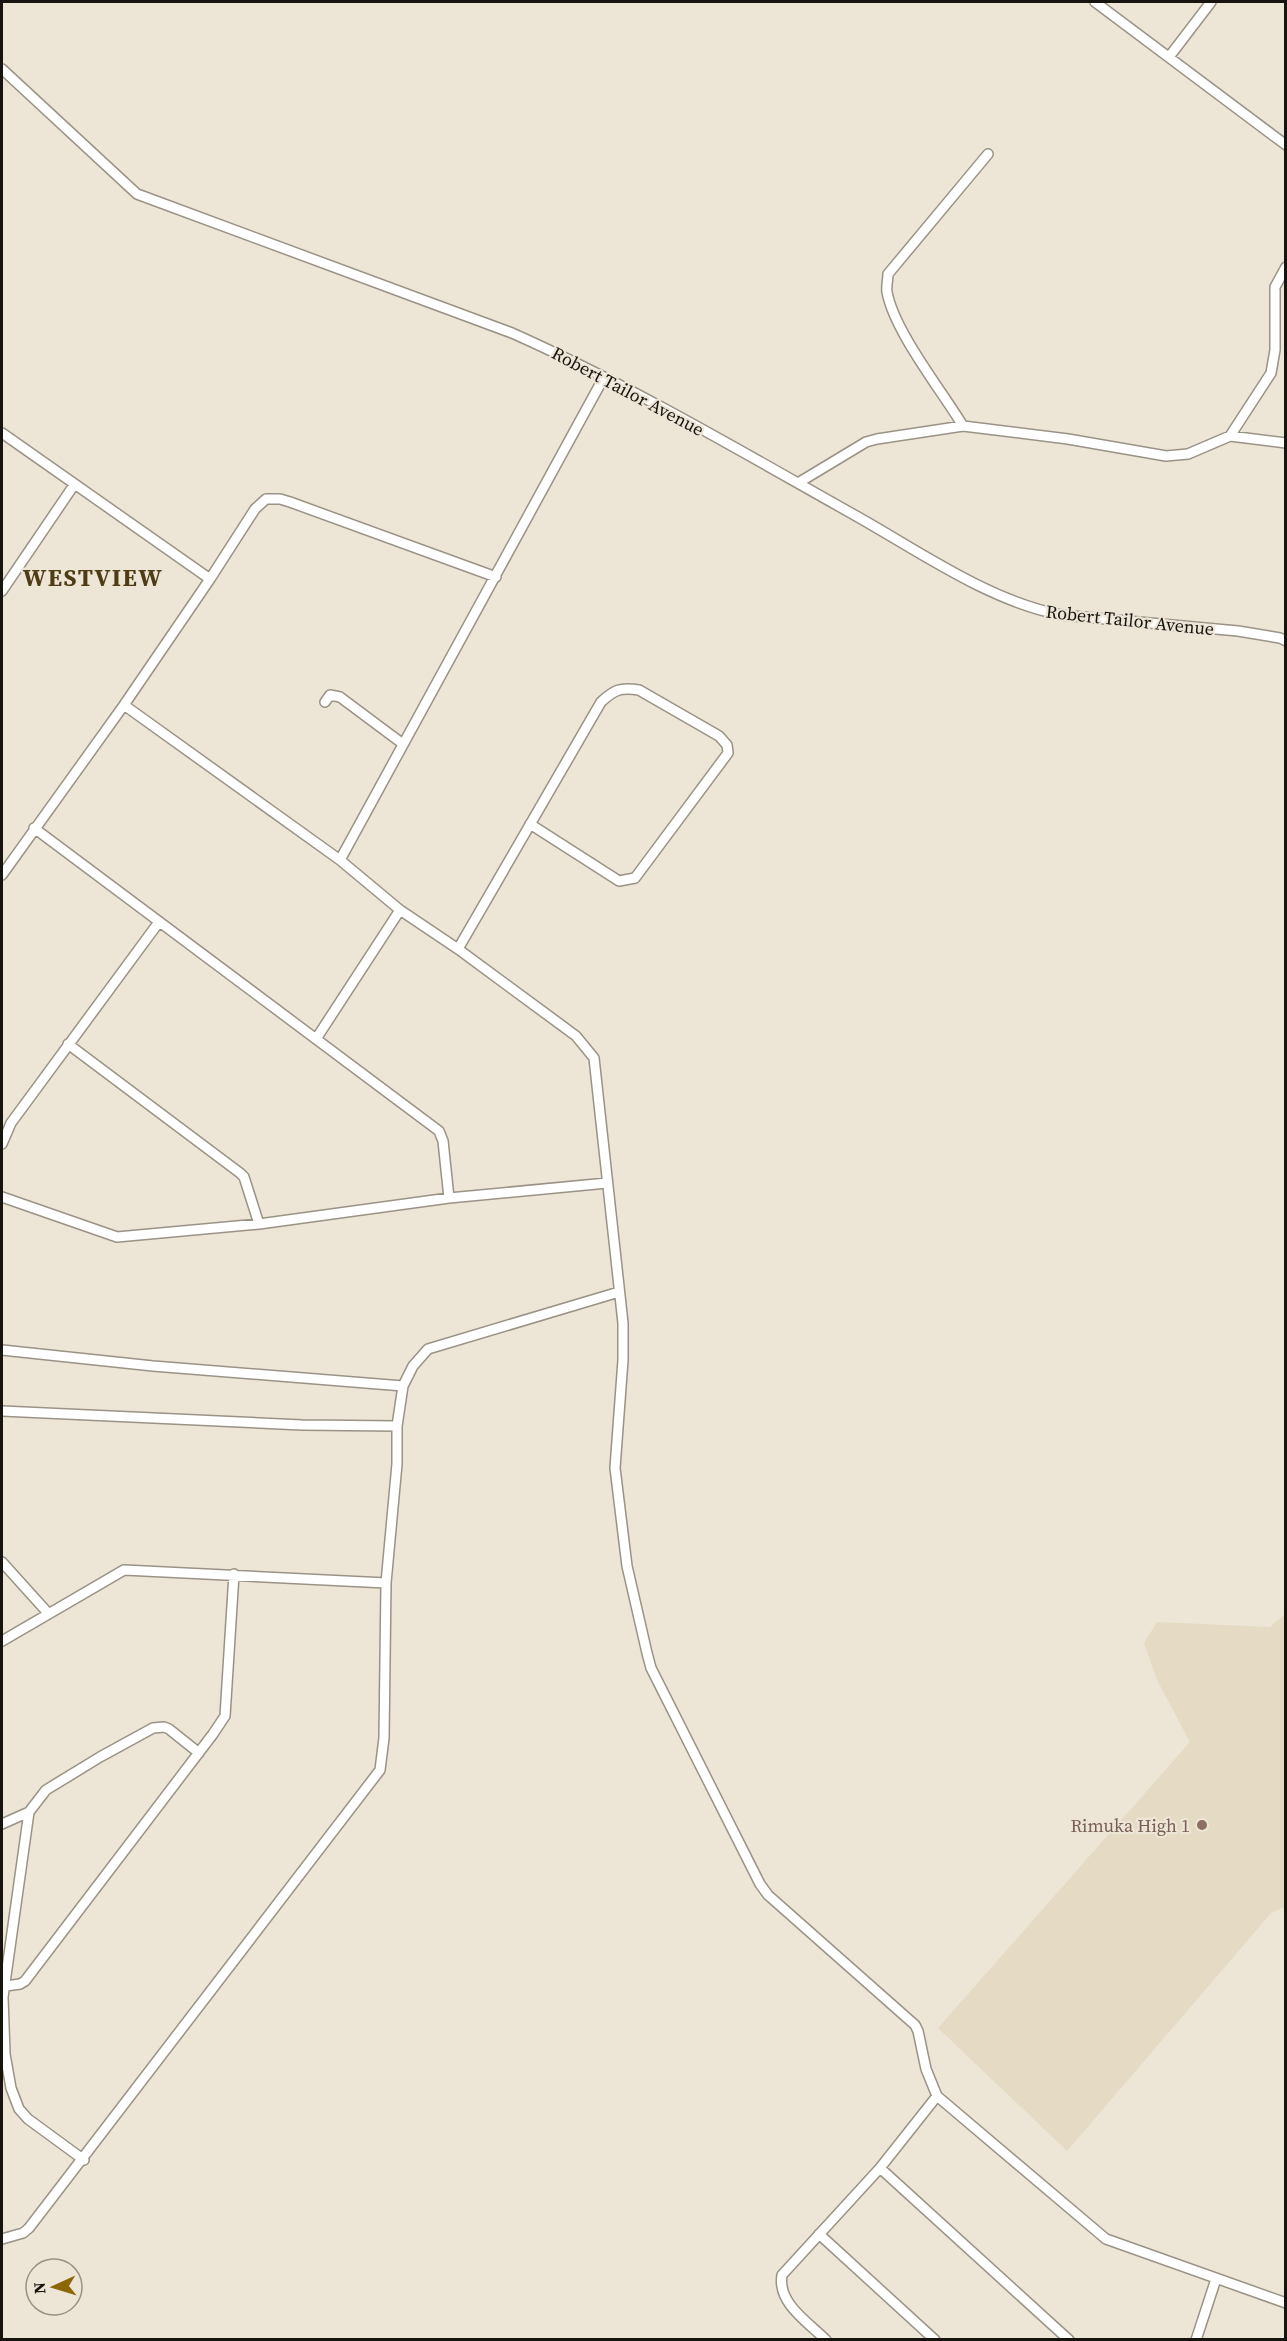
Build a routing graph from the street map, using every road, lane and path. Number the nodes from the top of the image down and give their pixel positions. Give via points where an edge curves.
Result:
1 (1095, 2) edge
2 (1211, 2) edge
3 (1169, 57) junction
4 (2, 69) edge
5 (1286, 145) edge
6 (988, 154) dead end
7 (1286, 267) edge
8 (604, 376) junction
9 (963, 426) junction
10 (2, 433) edge
11 (1230, 436) junction
12 (1286, 443) edge
13 (798, 483) junction
14 (74, 485) junction
15 (496, 577) junction
16 (210, 579) junction
17 (2, 591) edge
18 (1286, 641) edge
19 (325, 702) dead end
20 (124, 705) junction
21 (404, 744) junction
22 (530, 824) junction
23 (34, 828) junction
24 (340, 860) junction
25 (2, 875) edge
26 (400, 910) junction
27 (159, 922) junction
28 (458, 949) junction
29 (316, 1039) junction
30 (68, 1044) junction
31 (2, 1144) edge
32 (607, 1184) junction
33 (2, 1197) edge
34 (449, 1198) junction
35 (259, 1224) junction
36 (620, 1292) junction
37 (2, 1350) edge
38 (403, 1386) junction
39 (2, 1411) edge
40 (397, 1426) junction
41 (2, 1562) edge
42 (234, 1574) junction
43 (386, 1583) junction
44 (48, 1613) junction
45 (2, 1641) edge
46 (199, 1753) junction
47 (29, 1812) junction
48 (2, 1824) edge
49 (6, 1986) junction
50 (937, 2096) junction
51 (84, 2160) junction
52 (880, 2168) junction
53 (819, 2234) junction
54 (2, 2239) edge
55 (1216, 2279) junction
56 (1286, 2303) edge
57 (826, 2340) edge
58 (935, 2340) edge
59 (1069, 2340) edge
60 (1196, 2340) edge

1 - 3 street
2 - 3 street
3 - 5 street
4 - 8 street, Robert Tailor Avenue via 137,194 512,333
6 - 9 street via 888,274 886,290 912,346
7 - 11 street via 1275,287 1271,373
8 - 13 street, Robert Tailor Avenue
8 - 15 street
9 - 11 street via 1166,456 1188,454
9 - 13 street via 866,442
10 - 14 street
11 - 12 street
13 - 18 street, Robert Tailor Avenue via 940,564 1036,610 1238,631
14 - 16 street
14 - 17 street
15 - 16 street via 280,499 266,499 255,509
15 - 21 street
16 - 20 street
19 - 21 street via 330,695 340,697
20 - 23 street
20 - 24 street
21 - 24 street
22 - 22 street via 601,702 613,691 639,690 719,736 727,745 728,753 635,878 619,881
22 - 28 street
23 - 25 street
23 - 27 street
24 - 26 street
26 - 28 street
26 - 29 street
27 - 29 street
27 - 30 street
28 - 32 street via 576,1036 594,1058
29 - 34 street via 439,1131
30 - 31 street via 12,1123
30 - 35 street via 240,1173
32 - 34 street
32 - 36 street
33 - 35 street via 117,1237
34 - 35 street
36 - 38 street via 428,1349
36 - 50 street via 623,1360 615,1468 627,1566 651,1668 760,1884 915,2025
37 - 38 street
38 - 40 street
39 - 40 street
40 - 43 street
41 - 44 street
42 - 43 street
42 - 44 street via 123,1570
42 - 46 street via 227,1709
43 - 51 street via 380,1770
44 - 45 street
46 - 47 street via 169,1729 153,1728 46,1790
46 - 49 street via 25,1981
47 - 48 street
47 - 49 street
49 - 51 street via 2,2009 5,2054 14,2099 28,2119
50 - 52 street
50 - 55 street via 1106,2239
51 - 54 street via 30,2228
52 - 53 street
52 - 59 street
53 - 57 street via 782,2275 781,2283 784,2298
53 - 58 street
55 - 56 street
55 - 60 street

